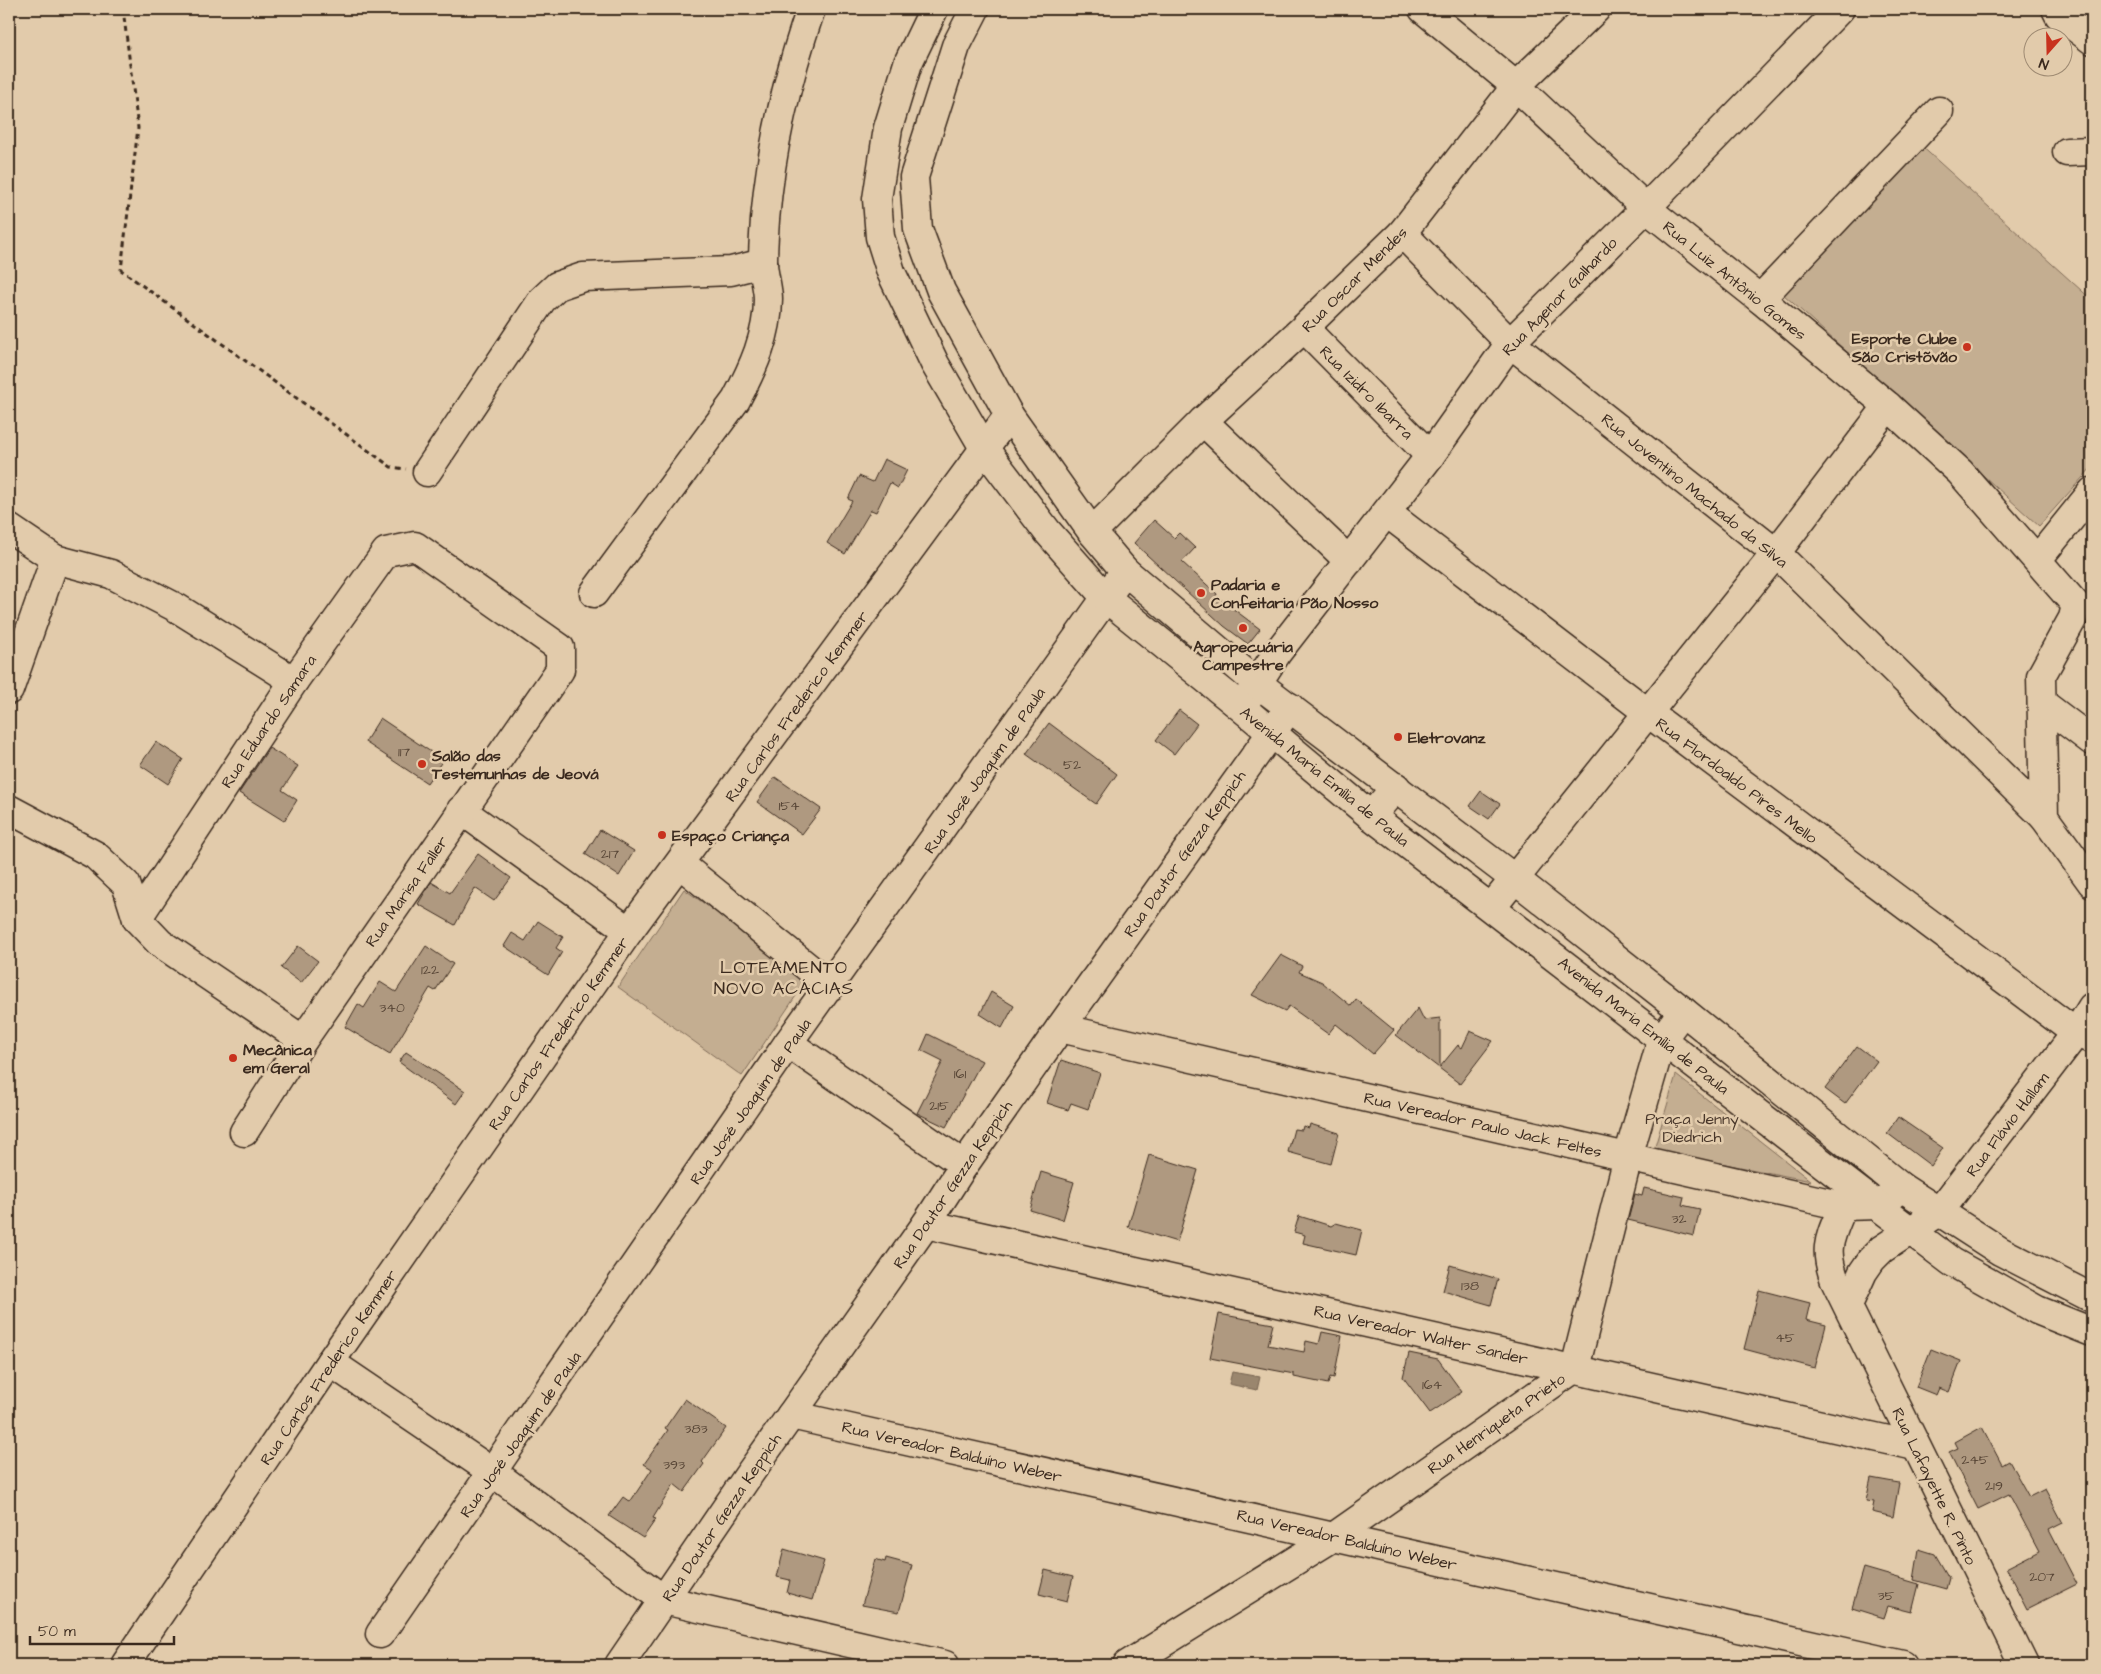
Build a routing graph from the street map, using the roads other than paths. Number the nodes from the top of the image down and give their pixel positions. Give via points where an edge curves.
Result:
1 (810, 9) edge
2 (934, 9) edge
3 (975, 9) edge
4 (1423, 9) edge
5 (1596, 9) edge
6 (1840, 9) edge
7 (2056, 9) edge
8 (2092, 40) edge
9 (1516, 86) junction
10 (1939, 111) dead end
11 (1646, 208) junction
12 (1402, 233) junction
13 (763, 262) junction
14 (1760, 299) junction
15 (1304, 328) junction
16 (1510, 343) junction
17 (1888, 406) junction
18 (1009, 415) junction
19 (1203, 421) junction
20 (984, 448) junction
21 (1430, 456) junction
22 (427, 472) road end
23 (2092, 492) edge
24 (1387, 513) junction
25 (9, 528) edge
26 (1092, 532) junction
27 (1776, 553) junction
28 (54, 559) junction
29 (2038, 559) junction
30 (1349, 561) junction
31 (1125, 572) junction
32 (594, 593) dead end
33 (1106, 598) junction
34 (560, 648) joint
35 (294, 681) junction
36 (1257, 683) junction
37 (9, 690) edge
38 (2042, 703) junction
39 (1290, 707) junction
40 (1242, 708) junction
41 (1647, 712) junction
42 (1270, 733) junction
43 (2092, 741) edge
44 (1396, 787) junction
45 (9, 809) edge
46 (462, 810) junction
47 (1371, 816) junction
48 (2044, 818) junction
49 (680, 864) junction
50 (1514, 879) junction
51 (2092, 882) edge
52 (1492, 907) junction
53 (137, 919) junction
54 (629, 931) junction
55 (831, 986) junction
56 (2092, 1007) edge
57 (1683, 1011) junction
58 (1060, 1028) junction
59 (2084, 1036) edge
60 (1662, 1039) junction
61 (303, 1040) junction
62 (788, 1043) junction
63 (244, 1132) dead end
64 (1628, 1157) junction
65 (964, 1165) junction
66 (1901, 1187) junction
67 (1880, 1205) junction
68 (1843, 1206) junction
69 (1940, 1212) junction
70 (926, 1224) junction
71 (1911, 1230) junction
72 (2089, 1302) edge
73 (1848, 1305) junction
74 (2092, 1332) edge
75 (330, 1362) junction
76 (1575, 1368) junction
77 (791, 1415) junction
78 (1915, 1446) junction
79 (494, 1472) junction
80 (1335, 1536) junction
81 (664, 1600) junction
82 (380, 1634) dead end
83 (1860, 1661) edge
84 (125, 1665) edge
85 (619, 1665) edge
86 (945, 1665) edge
87 (1127, 1665) edge
88 (1903, 1665) edge
89 (2024, 1665) edge

1 - 13 street via 794,58 775,140
2 - 20 street, Avenida Maria Emília de Paula via 908,63 888,128 877,199 880,237 891,272 935,364
3 - 18 street, Avenida Maria Emília de Paula via 956,46 914,177 918,229 941,291
4 - 9 street, Rua Luiz Antônio Gomes
5 - 9 street, Rua Oscar Mendes
6 - 11 street, Rua Agenor Galhardo
7 - 8 street
9 - 11 street, Rua Luiz Antônio Gomes
9 - 12 street, Rua Oscar Mendes
10 - 14 street
11 - 14 street, Rua Luiz Antônio Gomes
11 - 16 street, Rua Agenor Galhardo
12 - 15 street, Rua Oscar Mendes
12 - 16 street, Rua Joventino Machado da Silva
13 - 22 street via 731,271 583,277 557,286 542,300
13 - 32 street via 768,298 765,333 754,367 736,400
14 - 17 street, Rua Luiz Antônio Gomes
15 - 19 street, Rua Oscar Mendes
15 - 21 street, Rua Izidro Ibarra
16 - 21 street, Rua Agenor Galhardo
16 - 27 street, Rua Joventino Machado da Silva
17 - 27 street
17 - 29 street, Rua Luiz Antônio Gomes via 1960,472
18 - 20 street, Rua Carlos Frederico Kemmer
18 - 26 street, Avenida Maria Emília de Paula
19 - 26 street, Rua Oscar Mendes
19 - 30 street
20 - 33 street, Avenida Maria Emília de Paula via 1047,531
20 - 49 street, Rua Carlos Frederico Kemmer
21 - 24 street, Rua Agenor Galhardo
23 - 29 street
24 - 30 street, Rua Agenor Galhardo
24 - 41 street, Rua Flordoaldo Pires Mello
25 - 28 street
26 - 31 street, Avenida Maria Emília de Paula
27 - 41 street
27 - 48 street, Rua Joventino Machado da Silva
28 - 35 street via 111,574 177,608
28 - 37 street
29 - 38 street, Rua Luiz Antônio Gomes via 2076,605 2073,618 2041,676
30 - 36 street, Rua Agenor Galhardo
31 - 33 street, Rua José Joaquim de Paula
31 - 36 street, Avenida Maria Emília de Paula
33 - 40 street, Avenida Maria Emília de Paula
33 - 55 street, Rua José Joaquim de Paula
34 - 35 street, Rua Eduardo Samara via 415,546 386,552
34 - 46 street, Rua Marisa Faller via 560,670
35 - 53 street, Rua Eduardo Samara
36 - 39 street, Avenida Maria Emília de Paula
36 - 40 street, Rua Agenor Galhardo
38 - 43 street
38 - 48 street
39 - 42 street, Rua Doutor Gezza Keppich
39 - 44 street, Avenida Maria Emília de Paula
40 - 42 street, Avenida Maria Emília de Paula
41 - 50 street
41 - 59 street, Rua Flordoaldo Pires Mello
42 - 47 street, Avenida Maria Emília de Paula
42 - 58 street, Rua Doutor Gezza Keppich
44 - 47 street
44 - 50 street, Avenida Maria Emília de Paula
45 - 53 street via 95,855 126,884
46 - 54 street
46 - 61 street, Rua Marisa Faller
47 - 52 street, Avenida Maria Emília de Paula
48 - 51 street, Rua Joventino Machado da Silva
49 - 54 street, Rua Carlos Frederico Kemmer
49 - 55 street
50 - 52 street
50 - 57 street, Avenida Maria Emília de Paula
52 - 60 street, Avenida Maria Emília de Paula
53 - 61 street via 160,943
54 - 75 street, Rua Carlos Frederico Kemmer
55 - 62 street, Rua José Joaquim de Paula
56 - 59 street, Rua Flávio Hallam
57 - 60 street, Rua Henriqueta Prieto
57 - 66 street, Avenida Maria Emília de Paula
58 - 64 street, Rua Vereador Paulo Jack Feltes
58 - 65 street, Rua Doutor Gezza Keppich
59 - 69 street, Rua Flávio Hallam
60 - 64 street, Rua Henriqueta Prieto
60 - 67 street, Avenida Maria Emília de Paula
61 - 63 street, Rua Marisa Faller
62 - 65 street
62 - 79 street, Rua José Joaquim de Paula
64 - 68 street, Rua Vereador Paulo Jack Feltes
64 - 76 street, Rua Henriqueta Prieto
65 - 70 street, Rua Doutor Gezza Keppich
66 - 67 street
66 - 69 street, Avenida Maria Emília de Paula
67 - 68 street, Rua Vereador Paulo Jack Feltes
67 - 71 street, Avenida Maria Emília de Paula
68 - 73 street, Rua Lafayette R. Pinto via 1828,1243 1828,1263
69 - 71 street, Rua Flávio Hallam
69 - 72 street, Avenida Maria Emília de Paula
70 - 76 street, Rua Vereador Walter Sander
70 - 77 street, Rua Doutor Gezza Keppich
71 - 73 street via 1872,1259
71 - 74 street, Avenida Maria Emília de Paula via 1952,1262 2037,1310
73 - 78 street, Rua Lafayette R. Pinto
75 - 79 street
75 - 84 street, Rua Carlos Frederico Kemmer
76 - 78 street, Rua Vereador Walter Sander
76 - 80 street, Rua Henriqueta Prieto
77 - 80 street, Rua Vereador Balduíno Weber
77 - 81 street, Rua Doutor Gezza Keppich
78 - 89 street, Rua Lafayette R. Pinto
79 - 81 street
79 - 82 street, Rua José Joaquim de Paula
80 - 83 street, Rua Vereador Balduíno Weber
80 - 87 street, Rua Henriqueta Prieto
81 - 85 street, Rua Doutor Gezza Keppich
81 - 86 street
83 - 88 street, Rua Vereador Balduíno Weber

